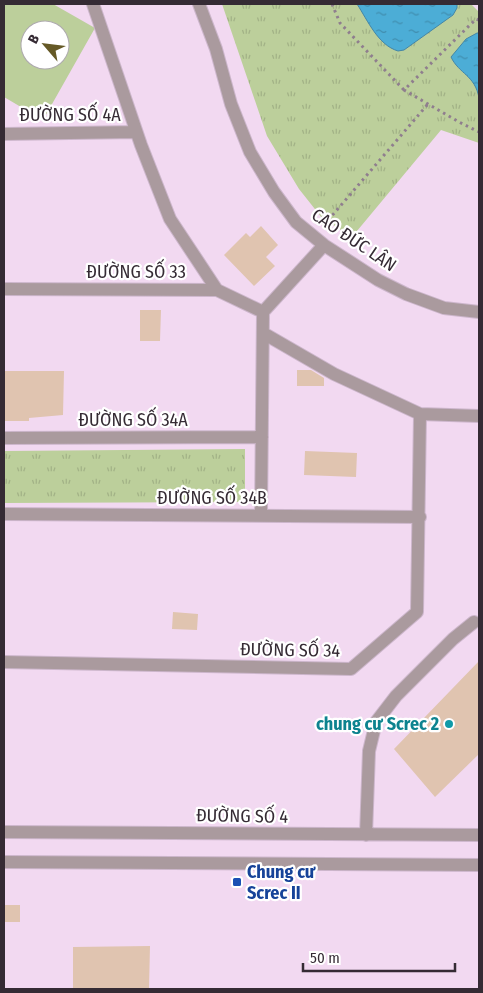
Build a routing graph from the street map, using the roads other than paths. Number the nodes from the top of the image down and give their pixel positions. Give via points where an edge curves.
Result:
1 (93, 4) edge
2 (199, 4) edge
3 (136, 132) junction
4 (4, 134) edge
5 (319, 241) junction
6 (4, 289) edge
7 (217, 290) junction
8 (263, 312) junction
9 (479, 312) edge
10 (263, 333) junction
11 (420, 414) junction
12 (479, 416) edge
13 (262, 437) junction
14 (4, 438) edge
15 (4, 514) edge
16 (261, 515) junction
17 (420, 517) junction
18 (474, 622) dead end
19 (4, 662) edge
20 (4, 832) edge
21 (366, 835) junction
22 (479, 835) edge
23 (4, 862) edge
24 (479, 865) edge

1 - 3 street
2 - 5 street, CAO ĐỨC LÂN via 250,152 296,222
3 - 4 street, ĐƯỜNG SỐ 4A
3 - 7 street via 170,219
5 - 8 street
5 - 9 street, CAO ĐỨC LÂN via 378,280 406,294 444,308
6 - 7 street, ĐƯỜNG SỐ 33
7 - 8 street, ĐƯỜNG SỐ 33
8 - 10 street
10 - 11 street via 334,374
10 - 13 street
11 - 12 street
11 - 17 street, ĐƯỜNG SỐ 34
13 - 14 street, ĐƯỜNG SỐ 34A
13 - 16 street
15 - 16 street, ĐƯỜNG SỐ 34B
16 - 17 street, ĐƯỜNG SỐ 34B
17 - 19 street, ĐƯỜNG SỐ 34 via 417,612 351,669
18 - 21 street via 396,696 376,722 369,751
20 - 21 street, ĐƯỜNG SỐ 4
21 - 22 street, ĐƯỜNG SỐ 4
23 - 24 street

